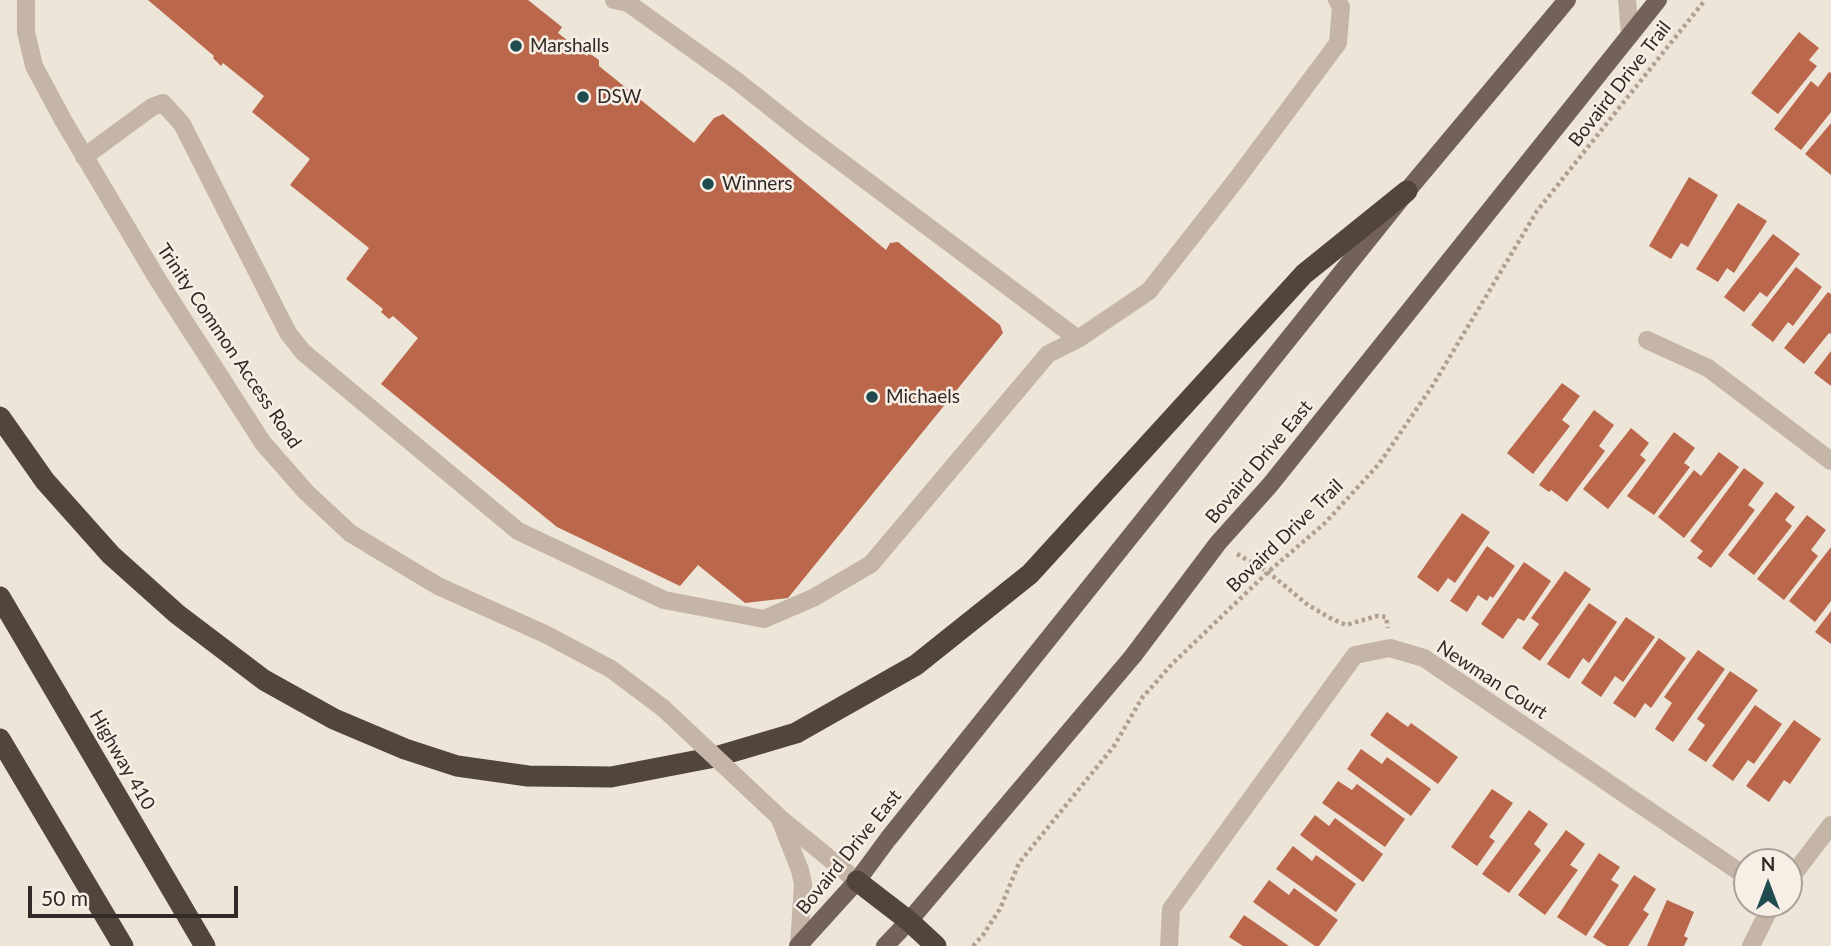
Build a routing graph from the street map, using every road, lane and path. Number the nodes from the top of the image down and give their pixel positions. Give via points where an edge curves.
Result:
1 (26, 0) edge
2 (1337, 0) edge
3 (1627, 0) edge
4 (1658, 0) edge
5 (1705, 0) edge
6 (625, 1) edge
7 (1560, 4) edge
8 (1630, 35) junction
9 (85, 157) junction
10 (1408, 191) junction
11 (1078, 340) junction
12 (1647, 340) dead end
13 (0, 418) edge
14 (1831, 461) edge
15 (1218, 543) junction
16 (1268, 572) junction
17 (0, 597) edge
18 (1390, 648) junction
19 (0, 739) edge
20 (779, 817) junction
21 (1831, 825) edge
22 (1803, 862) edge
23 (1733, 868) edge
24 (857, 881) junction
25 (1765, 918) edge
26 (909, 921) junction
27 (799, 945) edge
28 (122, 946) edge
29 (205, 946) edge
30 (885, 946) edge
31 (936, 946) edge
32 (973, 946) edge
33 (1169, 946) edge
34 (1751, 946) edge

1 - 9 street, Trinity Common Access Road via 26,32 34,66
2 - 11 street via 1341,7 1338,43 1236,180 1149,291
3 - 8 street
4 - 8 main road, Bovaird Drive East
5 - 16 path, Bovaird Drive Trail via 1537,211 1433,385 1379,464 1325,523
6 - 11 street
7 - 10 main road, Bovaird Drive East
8 - 15 main road, Bovaird Drive East via 1270,485
9 - 11 street via 163,103 182,124 288,333 303,352 518,531 664,600 764,619 813,598 871,564 1048,354
9 - 20 street, Trinity Common Access Road, bridge via 263,443 306,492 350,533 438,586 611,669 663,708
10 - 13 highway via 1304,274 1030,574 916,665 796,733 715,757 611,777 528,776 457,766 334,719 264,680 177,614 111,555 46,481
10 - 24 main road, Bovaird Drive East
12 - 14 street via 1708,368
15 - 16 path
15 - 26 main road, Bovaird Drive East via 1133,656
16 - 18 path via 1308,605 1346,625 1386,617
16 - 32 path, Bovaird Drive Trail via 1142,698 1114,746 1019,863 1000,909
17 - 29 highway, Highway 410
18 - 23 street, Newman Court via 1424,658
18 - 33 street, Newman Court via 1355,655 1171,909
19 - 28 highway
20 - 24 street, Trinity Common Access Road
20 - 27 street, Trinity Common Access Road via 803,884
21 - 22 street
24 - 26 highway
24 - 27 main road, Bovaird Drive East
25 - 34 street
26 - 30 main road, Bovaird Drive East
26 - 31 highway

